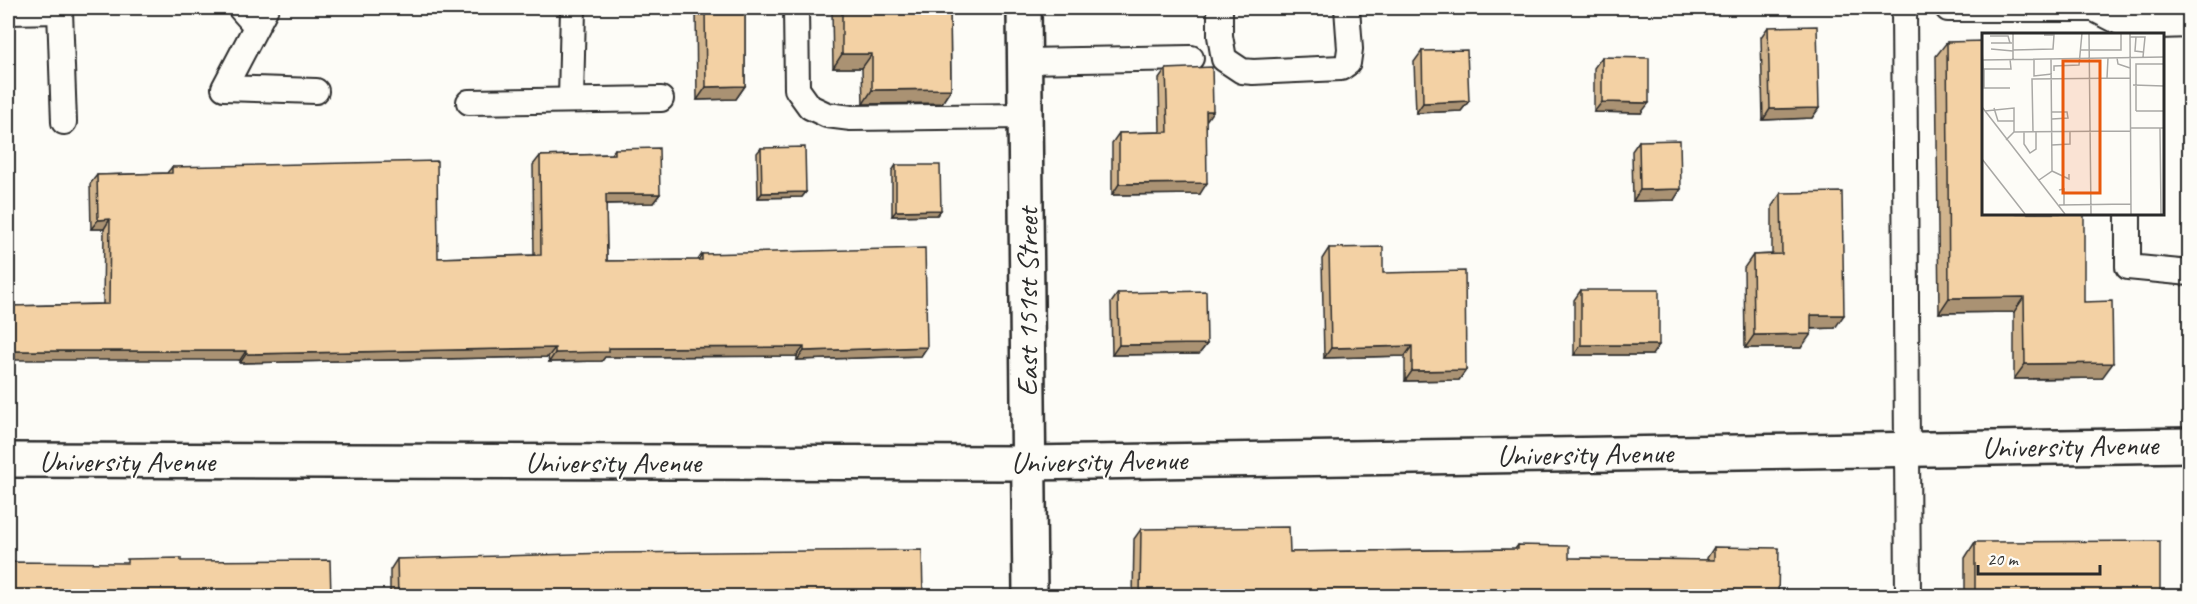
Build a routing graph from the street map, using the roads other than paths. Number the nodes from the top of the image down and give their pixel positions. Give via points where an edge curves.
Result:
1 (240, 8) edge
2 (573, 8) edge
3 (796, 8) edge
4 (1024, 8) edge
5 (1220, 8) edge
6 (1347, 8) edge
7 (1904, 8) edge
8 (59, 9) edge
9 (1948, 9) dead end
10 (8, 12) edge
11 (261, 17) edge
12 (2128, 23) edge
13 (2190, 25) edge
14 (1191, 58) dead end
15 (1025, 61) junction
16 (316, 91) dead end
17 (661, 99) dead end
18 (571, 100) junction
19 (469, 102) dead end
20 (1026, 116) junction
21 (64, 122) dead end
22 (2128, 214) edge
23 (2190, 273) edge
24 (2190, 444) edge
25 (1905, 449) junction
26 (8, 460) edge
27 (1028, 463) junction
28 (1030, 597) edge
29 (1908, 597) edge

1 - 11 lane
2 - 18 lane
3 - 20 lane via 797,89 810,107 827,116
4 - 15 street, East 151st Street
5 - 6 lane via 1224,58 1242,71 1252,72 1341,68 1348,63 1350,50
7 - 25 lane
8 - 10 lane
8 - 21 lane
9 - 12 lane via 2094,9
11 - 16 lane via 224,88
12 - 13 lane
14 - 15 lane
15 - 20 street, East 151st Street
17 - 18 lane
18 - 19 lane
20 - 27 street, East 151st Street
22 - 23 lane via 2128,267
24 - 25 street, University Avenue
25 - 27 street, University Avenue
25 - 29 lane
26 - 27 street, University Avenue
27 - 28 street, East 151st Street

